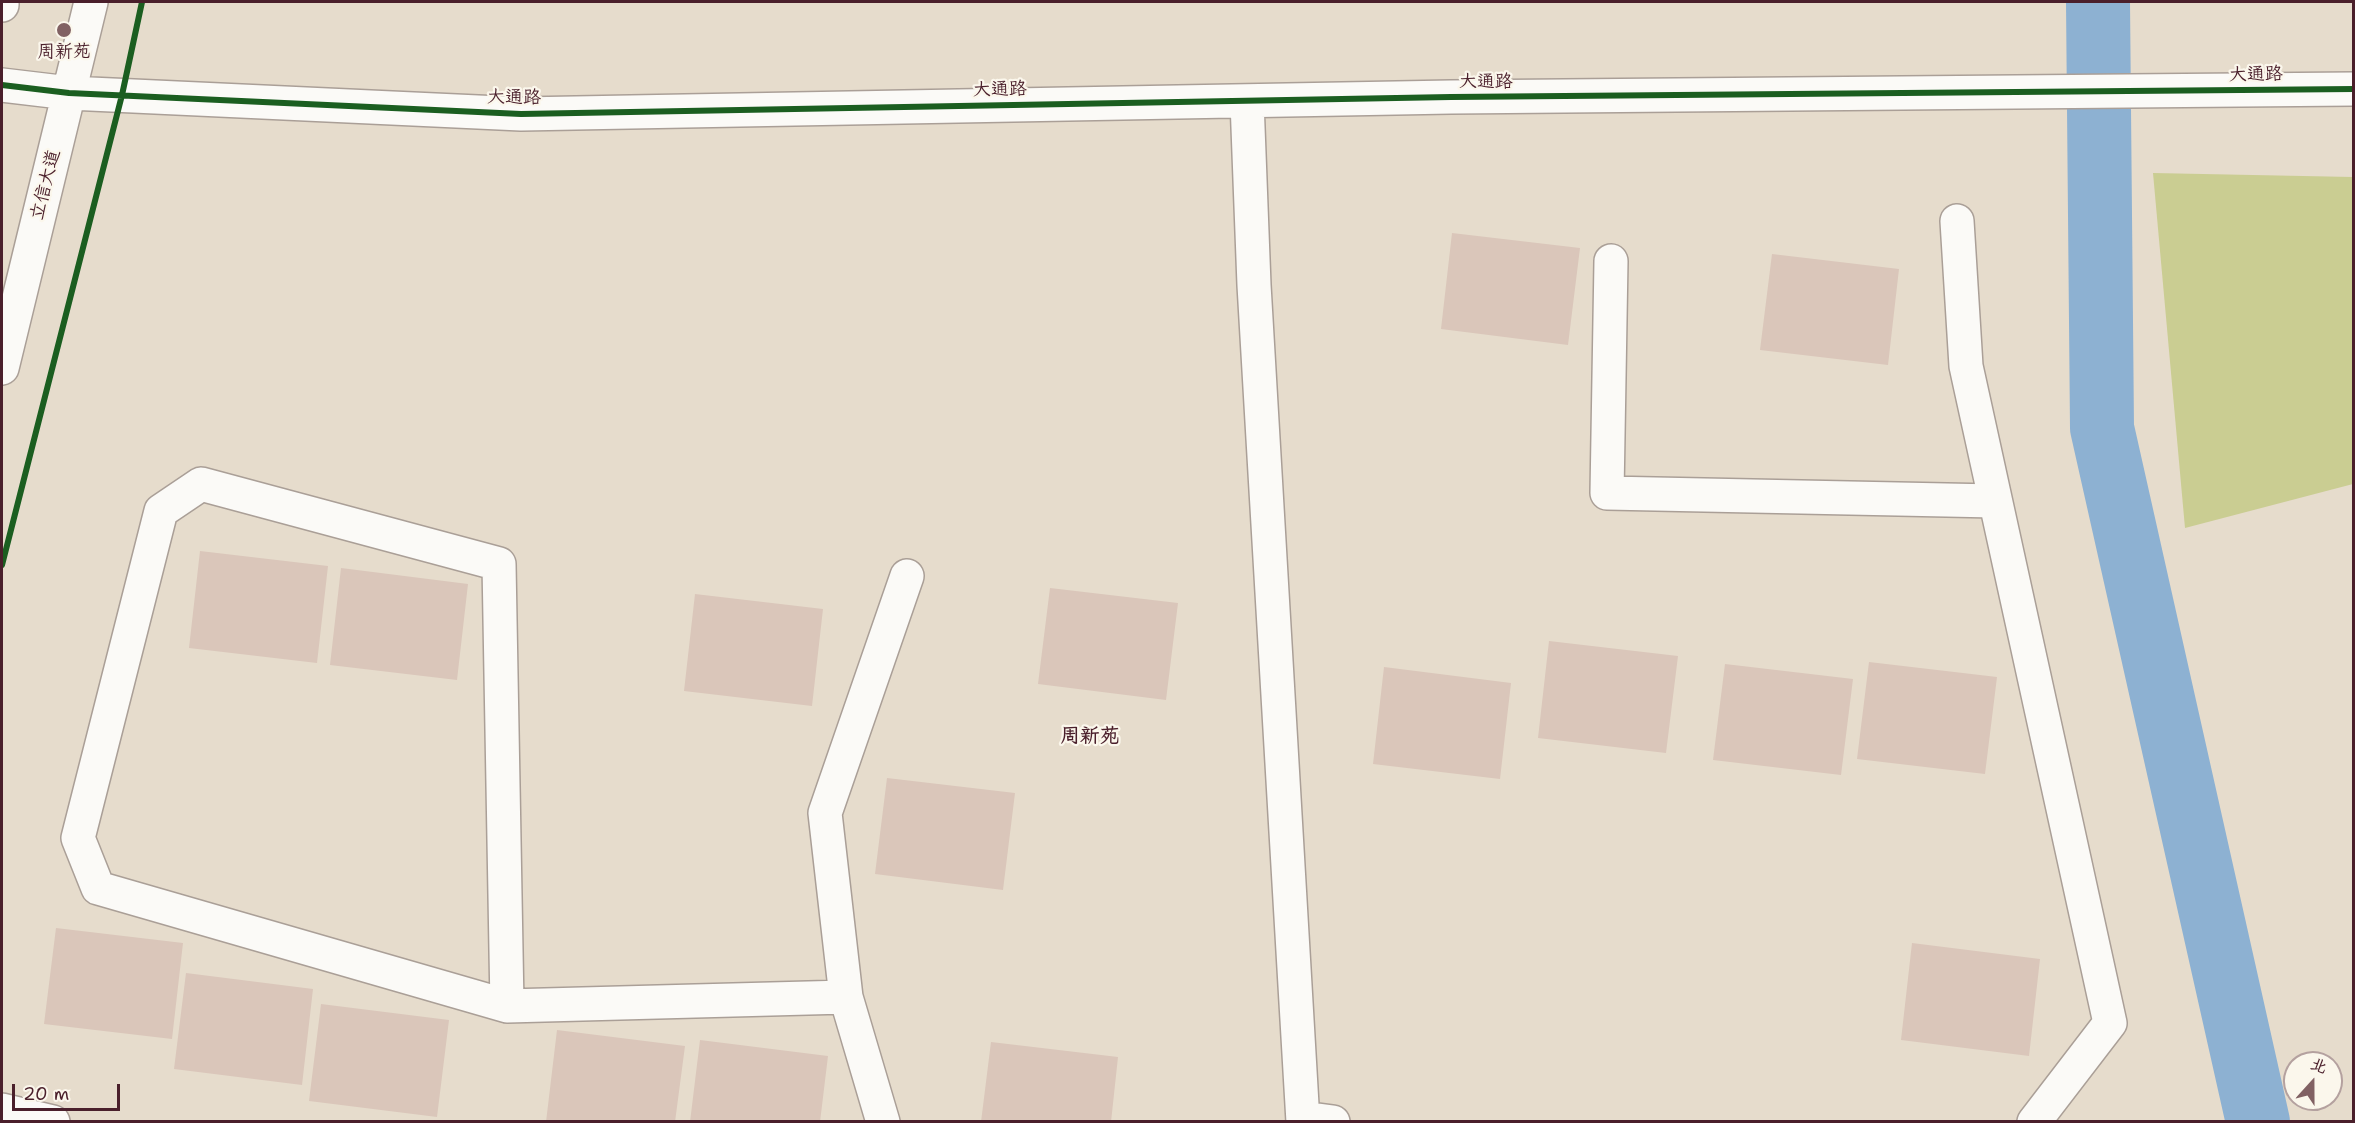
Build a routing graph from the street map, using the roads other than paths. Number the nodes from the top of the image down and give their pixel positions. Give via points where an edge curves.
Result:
1 (91, 2) edge
2 (2, 85) edge
3 (2354, 89) edge
4 (69, 93) junction
5 (1247, 101) junction
6 (1957, 221) dead end
7 (1611, 261) dead end
8 (2, 368) edge
9 (1995, 501) junction
10 (907, 576) dead end
11 (846, 997) junction
12 (507, 1006) junction
13 (2, 1110) edge
14 (1313, 1120) edge
15 (53, 1122) edge
16 (883, 1122) edge
17 (2034, 1122) edge

1 - 4 street, 立信大道
2 - 4 street, 大通路
3 - 5 street, 大通路
4 - 5 street, 大通路 via 520,114
4 - 8 street, 立信大道
5 - 14 street via 1255,297
6 - 9 street via 1966,366
7 - 9 street via 1607,493
9 - 17 street via 2110,1023
10 - 11 street via 825,813
11 - 12 street
11 - 16 street
12 - 12 street via 499,564 201,484 162,511 78,838 98,888
13 - 15 street

